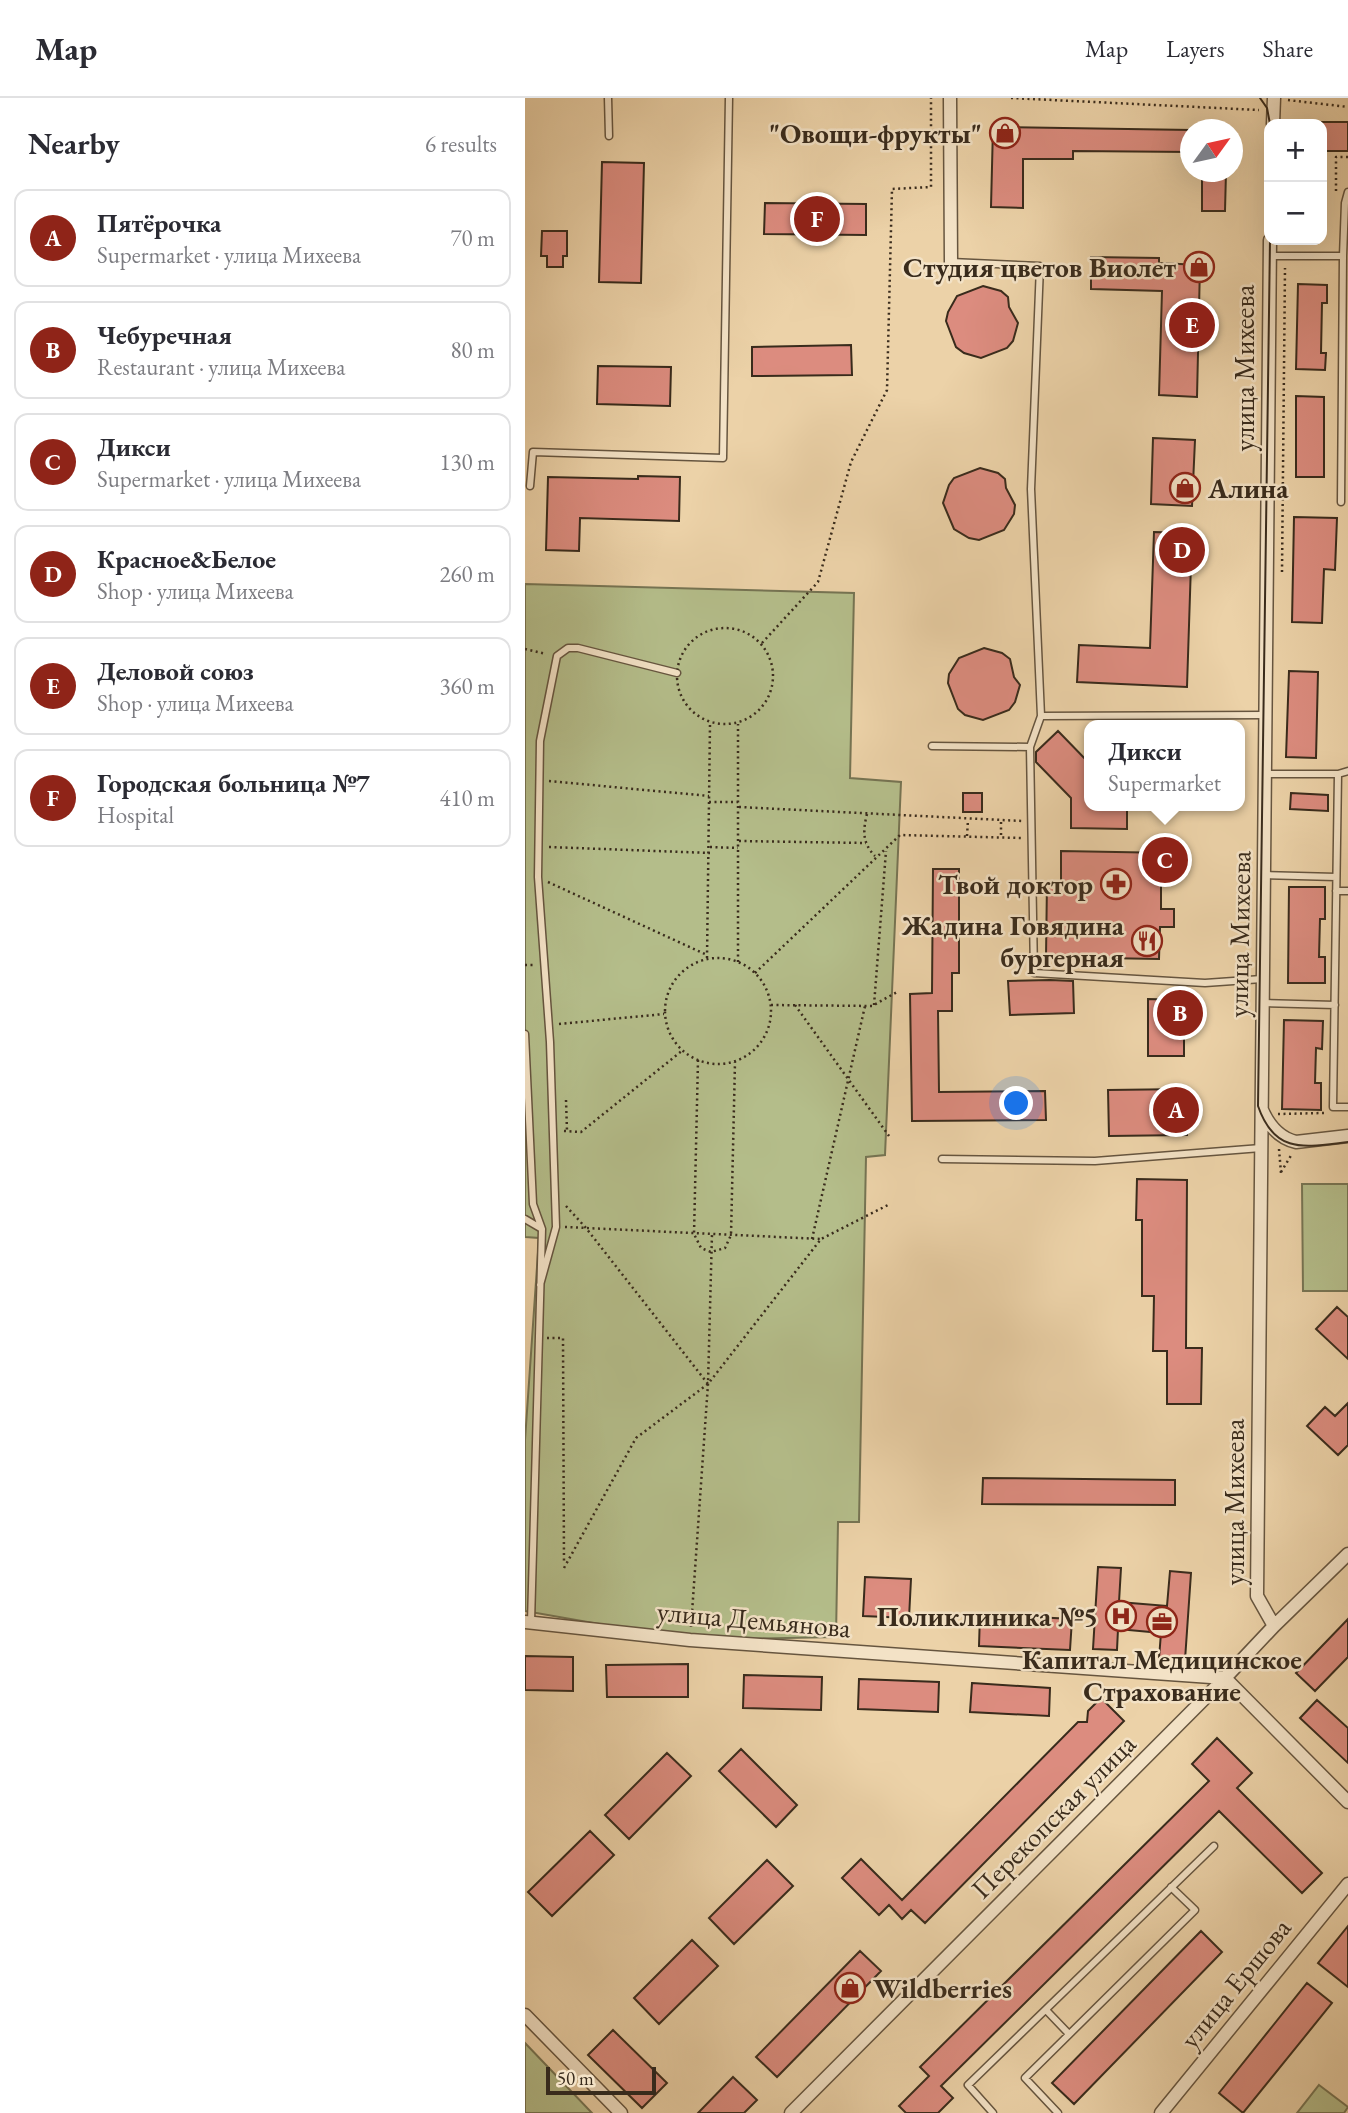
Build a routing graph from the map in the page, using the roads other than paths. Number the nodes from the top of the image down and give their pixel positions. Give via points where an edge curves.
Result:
1 (608, 98) edge
2 (729, 98) edge
3 (950, 98) edge
4 (609, 136) dead end
5 (1348, 192) edge
6 (1270, 245) edge
7 (1270, 256) junction
8 (1343, 256) junction
9 (951, 262) joint
10 (530, 486) dead end
11 (1341, 502) dead end
12 (677, 673) road end
13 (1266, 715) junction
14 (1041, 716) junction
15 (932, 746) dead end
16 (1030, 747) junction
17 (1348, 771) edge
18 (1265, 774) junction
19 (1338, 774) junction
20 (1264, 875) junction
21 (1336, 877) junction
22 (1336, 891) junction
23 (1348, 891) edge
24 (1263, 979) junction
25 (1262, 1003) junction
26 (1335, 1005) junction
27 (525, 1034) edge
28 (1348, 1107) edge
29 (1261, 1108) junction
30 (1348, 1136) edge
31 (1261, 1147) junction
32 (942, 1159) dead end
33 (525, 1219) edge
34 (542, 1229) junction
35 (541, 1285) junction
36 (1348, 1554) edge
37 (528, 1622) edge
38 (1274, 1626) junction
39 (1225, 1678) junction
40 (1348, 1802) edge
41 (1214, 1846) dead end
42 (1348, 1884) edge
43 (1171, 1887) junction
44 (1046, 2010) junction
45 (525, 2015) edge
46 (1069, 2034) junction
47 (621, 2113) edge
48 (791, 2113) edge
49 (993, 2113) edge
50 (1058, 2113) edge
51 (1161, 2113) edge

1 - 4 lane
2 - 10 lane via 723,458 533,452
3 - 9 street
5 - 8 lane
6 - 7 street, улица Михеева
7 - 8 lane
7 - 13 street, улица Михеева
8 - 11 lane
9 - 14 lane via 1040,266 1031,489
12 - 35 lane via 578,648 568,648 557,656 540,741 538,877 556,1227
13 - 14 lane
13 - 18 street, улица Михеева
14 - 16 lane
15 - 16 lane
16 - 24 lane via 1034,973 1205,983
17 - 19 lane
18 - 19 lane
18 - 20 street, улица Михеева
19 - 21 lane
20 - 21 lane
20 - 24 street, улица Михеева
21 - 22 lane
22 - 23 lane
22 - 26 lane
24 - 25 street, улица Михеева
25 - 26 lane
25 - 29 street, улица Михеева
26 - 28 lane via 1333,1107
27 - 34 lane via 533,1204
29 - 30 street via 1272,1127 1288,1140
29 - 31 street, улица Михеева
31 - 32 lane via 1095,1161
31 - 38 street, улица Михеева via 1257,1596
33 - 34 lane
34 - 35 lane
35 - 37 lane
36 - 38 street, Перекопская улица
37 - 39 street, улица Демьянова via 690,1640
38 - 39 street, Перекопская улица
39 - 40 street
39 - 48 street, Перекопская улица
41 - 43 lane
42 - 51 street, улица Ершова
43 - 44 lane
43 - 46 lane via 1195,1910
44 - 46 lane
44 - 49 lane via 968,2085
45 - 47 street
46 - 50 lane via 1025,2078

